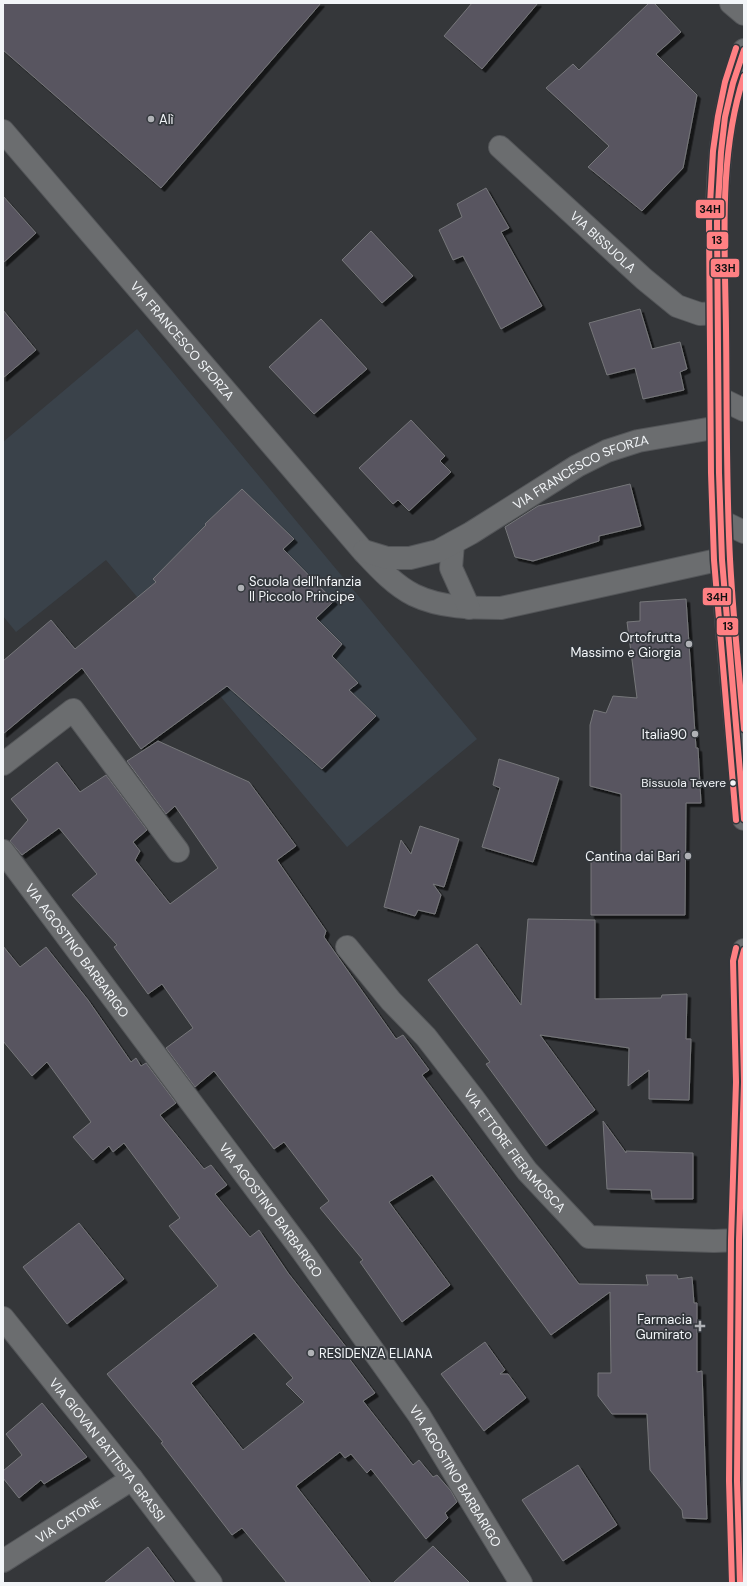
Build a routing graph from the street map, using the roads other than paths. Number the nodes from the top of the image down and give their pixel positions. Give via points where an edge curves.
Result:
1 (731, 3) edge
2 (744, 14) edge
3 (744, 50) edge
4 (3, 131) edge
5 (500, 147) dead end
6 (718, 313) junction
7 (719, 398) junction
8 (744, 410) edge
9 (719, 427) junction
10 (721, 521) junction
11 (744, 532) edge
12 (453, 543) junction
13 (363, 551) junction
14 (722, 560) junction
15 (469, 608) junction
16 (3, 764) edge
17 (744, 819) edge
18 (3, 851) edge
19 (178, 851) dead end
20 (347, 947) dead end
21 (744, 950) edge
22 (743, 977) edge
23 (744, 1082) edge
24 (739, 1240) junction
25 (3, 1318) edge
26 (741, 1478) edge
27 (132, 1479) junction
28 (3, 1560) edge
29 (211, 1583) edge
30 (521, 1583) edge
31 (740, 1583) edge

1 - 2 street
3 - 6 street via 731,96 719,172
4 - 13 street, VIA FRANCESCO SFORZA
5 - 6 street, VIA BISSUOLA via 677,306 700,314
6 - 7 street
7 - 8 street
7 - 9 street
9 - 10 street
9 - 12 street, VIA FRANCESCO SFORZA via 638,441 607,451 577,466
10 - 11 street
10 - 14 street
12 - 13 street, VIA FRANCESCO SFORZA via 438,551 410,558 388,558
12 - 15 street via 451,568
13 - 15 street, VIA FRANCESCO SFORZA via 390,578 414,595 439,603
14 - 15 street, VIA FRANCESCO SFORZA via 501,608
14 - 17 street
16 - 19 street via 73,710
18 - 30 street, VIA AGOSTINO BARBARIGO via 303,1252 419,1415
20 - 24 street, VIA ETTORE FIERAMOSCA via 426,1037 527,1171 589,1237
21 - 22 street via 741,961
22 - 23 street
23 - 24 street
24 - 26 street
25 - 27 street, VIA GIOVAN BATTISTA GRASSI
26 - 31 street
27 - 28 street, VIA CATONE
27 - 29 street, VIA GIOVAN BATTISTA GRASSI

